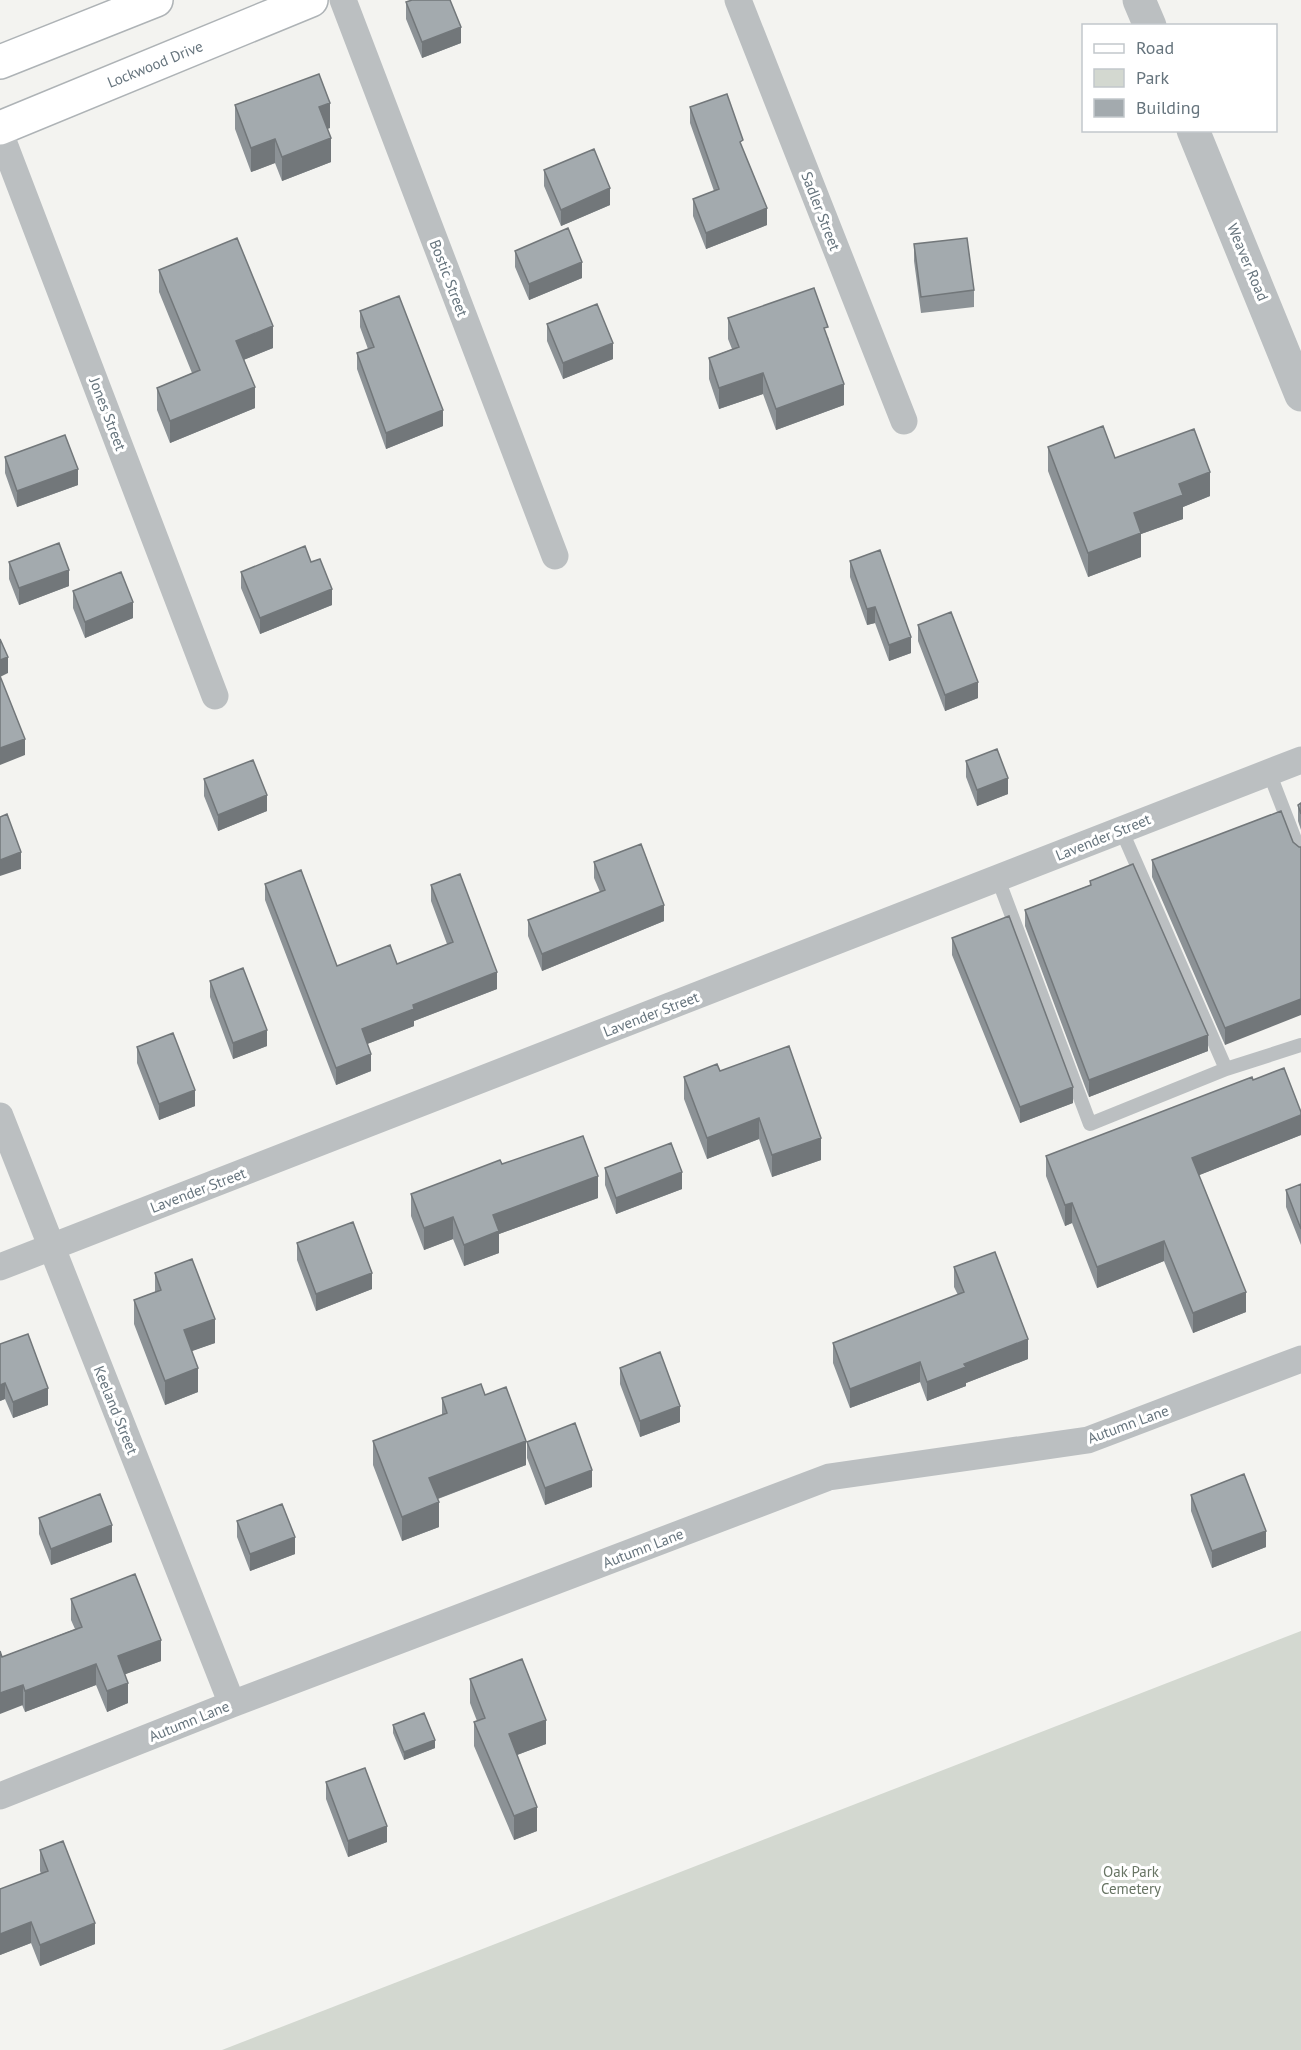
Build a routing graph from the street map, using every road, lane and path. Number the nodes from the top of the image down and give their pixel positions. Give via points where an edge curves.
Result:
1 (156, 0) edge
2 (311, 0) edge
3 (343, 0) edge
4 (738, 0) edge
5 (1139, 0) edge
6 (1149, 24) edge
7 (0, 63) edge
8 (0, 128) edge
9 (1194, 132) edge
10 (0, 133) edge
11 (1301, 395) edge
12 (904, 421) dead end
13 (555, 556) dead end
14 (215, 696) dead end
15 (1301, 760) edge
16 (1269, 772) junction
17 (1121, 829) junction
18 (1301, 855) edge
19 (998, 879) junction
20 (1301, 1045) edge
21 (1226, 1068) junction
22 (0, 1116) edge
23 (51, 1247) junction
24 (0, 1267) edge
25 (1301, 1359) edge
26 (232, 1704) junction
27 (0, 1796) edge

1 - 7 main road
2 - 8 main road, Lockwood Drive
3 - 13 street, Bostic Street
4 - 12 street, Sadler Street
5 - 6 street
9 - 11 street, Weaver Road
10 - 14 street, Jones Street
15 - 16 street, Lavender Street
16 - 17 street, Lavender Street
16 - 18 lane
17 - 19 street, Lavender Street
17 - 21 lane
19 - 21 lane via 1090,1124
19 - 23 street, Lavender Street
20 - 21 lane
22 - 23 street, Keeland Street
23 - 24 street, Lavender Street
23 - 26 street, Keeland Street
25 - 26 street, Autumn Lane via 1088,1440 829,1477
26 - 27 street, Autumn Lane

